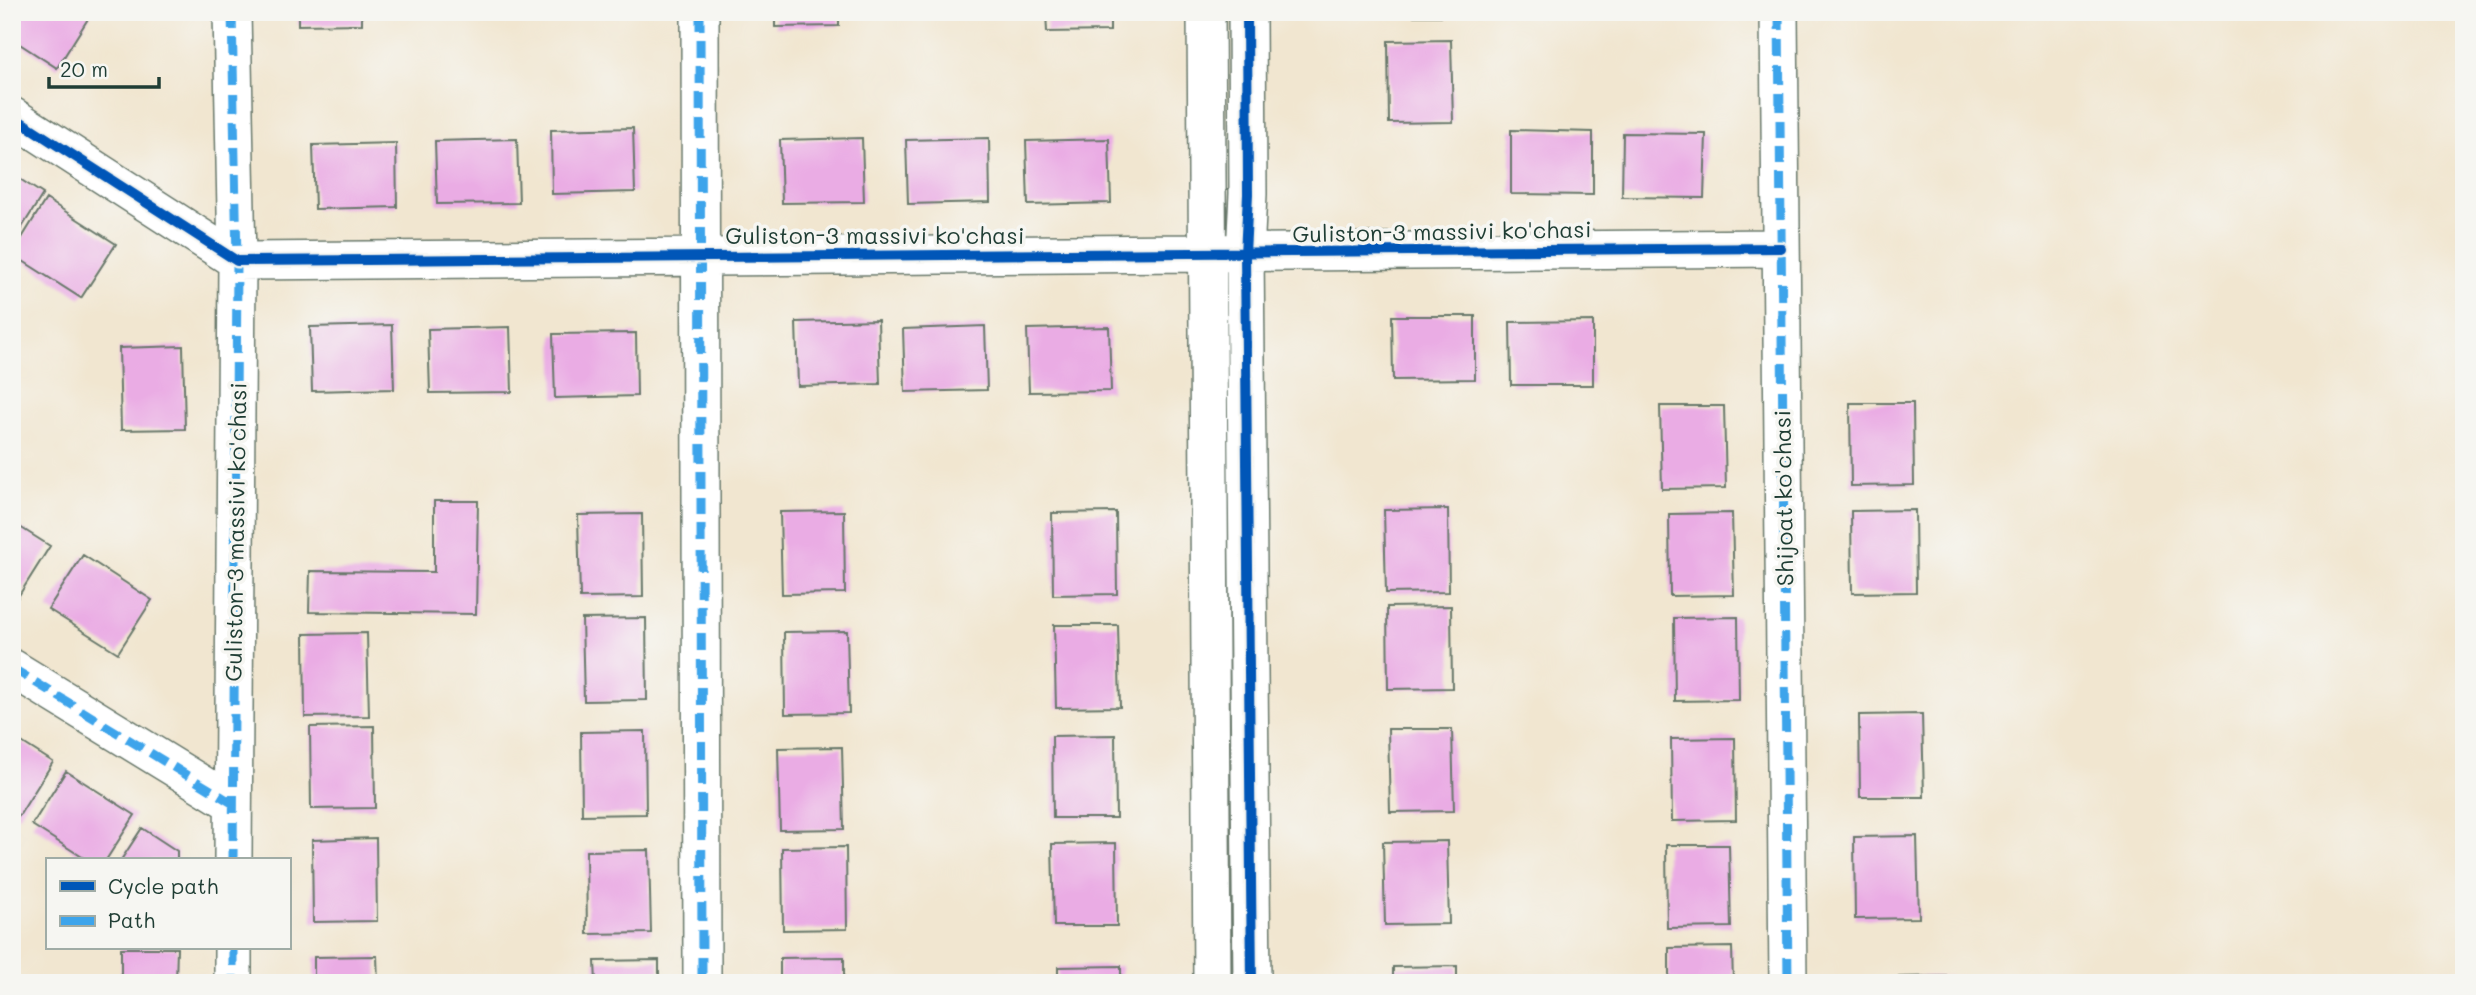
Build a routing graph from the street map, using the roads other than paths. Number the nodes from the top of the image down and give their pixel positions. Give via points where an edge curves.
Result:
1 (232, 12) edge
2 (700, 12) edge
3 (1206, 12) edge
4 (1247, 12) edge
5 (1779, 12) edge
6 (12, 116) edge
7 (1781, 248) junction
8 (1208, 254) junction
9 (1245, 254) junction
10 (700, 258) junction
11 (237, 261) junction
12 (12, 668) edge
13 (232, 803) junction
14 (233, 858) edge
15 (233, 950) edge
16 (233, 983) edge
17 (702, 983) edge
18 (1212, 983) edge
19 (1252, 983) edge
20 (1788, 983) edge

1 - 11 street, Guliston-3 massivi ko'chasi
2 - 10 street, Guliston-3 massivi ko'chasi
3 - 8 street
4 - 9 street
5 - 7 street, Shijoat ko'chasi
6 - 11 street
7 - 9 street, Guliston-3 massivi ko'chasi
7 - 20 street, Shijoat ko'chasi
8 - 9 street, Guliston-3 massivi ko'chasi
8 - 10 street, Guliston-3 massivi ko'chasi
8 - 18 street
9 - 19 street
10 - 11 street, Guliston-3 massivi ko'chasi
10 - 17 street, Guliston-3 massivi ko'chasi
11 - 13 street, Guliston-3 massivi ko'chasi
12 - 13 street
13 - 14 street, Guliston-3 massivi ko'chasi
15 - 16 street

